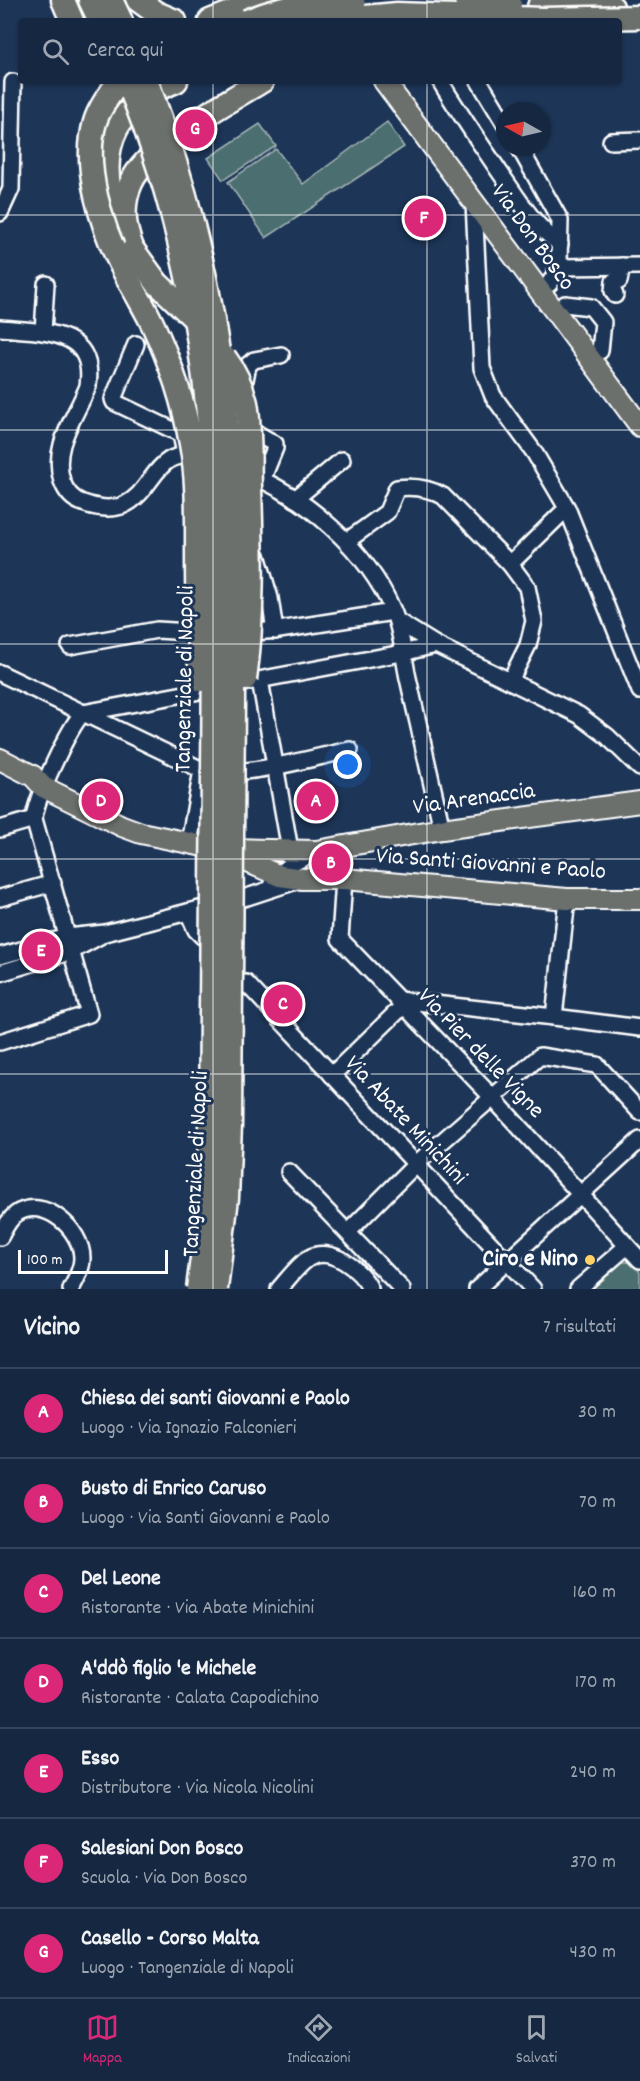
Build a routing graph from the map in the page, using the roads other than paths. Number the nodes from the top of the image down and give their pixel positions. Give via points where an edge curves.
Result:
1 (63, 0) edge
2 (90, 0) edge
3 (111, 0) edge
4 (138, 0) edge
5 (263, 0) edge
6 (454, 0) edge
7 (466, 0) edge
8 (489, 0) edge
9 (640, 7) edge
10 (332, 9) edge
11 (543, 12) edge
12 (71, 18) edge
13 (99, 18) edge
14 (119, 18) edge
15 (168, 18) edge
16 (218, 18) edge
17 (255, 18) edge
18 (354, 18) edge
19 (372, 18) edge
20 (460, 18) edge
21 (486, 18) edge
22 (640, 19) edge
23 (622, 26) edge
24 (640, 27) edge
25 (11, 83) edge
26 (121, 84) edge
27 (148, 84) edge
28 (169, 84) edge
29 (257, 84) edge
30 (386, 84) edge
31 (401, 84) edge
32 (442, 84) edge
33 (481, 84) edge
34 (496, 109) edge
35 (640, 140) edge
36 (611, 141) dead end
37 (524, 156) edge
38 (474, 203) junction
39 (0, 213) edge
40 (560, 244) junction
41 (133, 250) junction
42 (622, 266) junction
43 (640, 266) edge
44 (549, 281) junction
45 (45, 284) dead end
46 (615, 295) dead end
47 (0, 328) edge
48 (43, 332) junction
49 (136, 344) dead end
50 (281, 355) dead end
51 (640, 405) edge
52 (640, 426) edge
53 (185, 455) junction
54 (342, 460) dead end
55 (245, 472) junction
56 (262, 480) junction
57 (295, 499) junction
58 (561, 514) dead end
59 (347, 541) junction
60 (510, 564) junction
61 (395, 616) junction
62 (275, 631) junction
63 (436, 645) junction
64 (70, 646) dead end
65 (402, 653) junction
66 (0, 672) edge
67 (260, 680) junction
68 (510, 681) junction
69 (640, 691) edge
70 (83, 713) junction
71 (350, 750) dead end
72 (0, 759) edge
73 (232, 764) junction
74 (276, 766) junction
75 (640, 768) edge
76 (202, 770) junction
77 (0, 772) edge
78 (43, 787) junction
79 (212, 801) junction
80 (640, 802) edge
81 (34, 819) junction
82 (0, 829) edge
83 (442, 830) junction
84 (189, 843) junction
85 (218, 849) junction
86 (290, 850) junction
87 (316, 851) junction
88 (277, 875) junction
89 (303, 879) junction
90 (344, 879) junction
91 (53, 883) junction
92 (254, 895) junction
93 (0, 898) edge
94 (567, 898) junction
95 (640, 899) edge
96 (188, 912) junction
97 (203, 937) dead end
98 (70, 944) junction
99 (0, 956) edge
100 (0, 973) edge
101 (246, 983) dead end
102 (401, 1003) junction
103 (554, 1017) junction
104 (640, 1028) edge
105 (0, 1042) edge
106 (332, 1076) junction
107 (492, 1097) junction
108 (640, 1112) edge
109 (640, 1140) edge
110 (415, 1166) junction
111 (289, 1172) dead end
112 (579, 1194) junction
113 (348, 1232) junction
114 (0, 1237) edge
115 (627, 1246) junction
116 (640, 1260) edge
117 (507, 1262) junction
118 (70, 1289) edge
119 (198, 1289) edge
120 (216, 1289) edge
121 (279, 1289) edge
122 (370, 1289) edge
123 (402, 1289) edge
124 (477, 1289) edge
125 (533, 1289) edge
126 (578, 1289) edge

1 - 12 highway
2 - 13 highway
3 - 14 highway
4 - 15 highway
5 - 16 highway
6 - 20 street
7 - 11 highway, bridge
8 - 21 street
9 - 11 highway
10 - 18 highway, bridge
11 - 17 highway, bridge via 310,5 280,9
11 - 19 highway, bridge via 397,14
11 - 22 highway, bridge
23 - 24 highway
25 - 39 street via 11,189
26 - 79 highway, Tangenziale di Napoli, bridge via 152,150 171,214 204,374 215,521
26 - 79 highway, bridge via 100,109 95,122 93,174 110,243 170,365 192,445 198,643
27 - 73 highway, Tangenziale di Napoli, bridge via 194,227 218,342 228,417 234,560
28 - 41 highway, bridge via 132,106 117,129 108,154 106,169 111,197
29 - 41 highway, bridge via 180,133 137,172 128,190 125,211 126,233
30 - 38 main road, Via Don Bosco
31 - 44 main road, Via Don Bosco
32 - 40 street via 529,214 544,233
33 - 34 street
35 - 36 street
37 - 40 street via 560,220
38 - 44 main road, Via Don Bosco
38 - 69 street via 482,368 493,396 534,452 567,508
40 - 44 street
41 - 73 highway, bridge via 149,275 216,344 237,377 246,402 251,623
42 - 43 street
42 - 44 street
42 - 46 street via 619,281 614,281
44 - 51 main road, Via Don Bosco
44 - 52 main road, Via Don Bosco
45 - 48 street
47 - 48 street
48 - 53 street via 78,344 88,364 88,386 66,432 59,462 66,490 77,501 113,508 124,505 173,457
49 - 53 street via 114,402 181,434
50 - 56 street via 254,360 244,375 244,417 256,433 276,448
53 - 55 street
54 - 57 street
55 - 56 street
55 - 62 street via 247,528 263,572
56 - 57 street
57 - 59 street
58 - 60 street
59 - 60 street via 387,512 397,488 412,486 443,496
59 - 61 street via 386,596
60 - 68 street via 527,587 534,621 528,645
61 - 62 street
61 - 63 street
61 - 65 street
62 - 64 street via 157,630
63 - 65 street
63 - 68 street
65 - 67 street
65 - 83 street
66 - 70 street
67 - 70 street
67 - 74 street
68 - 75 street via 579,715
70 - 76 street
70 - 78 street
71 - 74 street
72 - 78 main road via 33,776
73 - 120 highway, Tangenziale di Napoli, bridge via 229,1146
74 - 76 street via 217,773
74 - 86 street
76 - 84 street
77 - 78 main road via 30,786
78 - 81 street
78 - 84 main road via 141,833
79 - 119 highway, Tangenziale di Napoli, bridge via 208,1212
80 - 83 main road, Via Arenaccia
81 - 82 street
81 - 91 street
83 - 87 main road, Via Arenaccia
84 - 85 main road
85 - 86 main road, Via Arenaccia
85 - 88 main road, Via Santi Giovanni e Paolo
86 - 87 main road, Via Arenaccia
87 - 88 street
88 - 89 main road, Via Santi Giovanni e Paolo
88 - 92 street
89 - 90 main road, Via Santi Giovanni e Paolo
89 - 92 street
90 - 94 main road, Via Santi Giovanni e Paolo
90 - 102 street, Via Pier delle Vigne via 340,939
91 - 93 street
91 - 98 street
92 - 96 street
94 - 95 main road, Via Santi Giovanni e Paolo
94 - 103 street
96 - 97 street
96 - 98 street
98 - 99 street
98 - 100 street
98 - 105 street via 89,1014
101 - 106 street, Via Abate Minichini
102 - 103 street
102 - 106 street
102 - 107 street, Via Pier delle Vigne
103 - 104 street
106 - 110 street, Via Abate Minichini
107 - 108 street via 540,1056 597,1065
107 - 110 street
107 - 112 street, Via Pier delle Vigne
109 - 112 street
110 - 113 street
110 - 117 street, Via Abate Minichini
111 - 113 street
112 - 115 street, Via Pier delle Vigne
112 - 117 street
113 - 123 street
114 - 118 street via 18,1213 46,1210 59,1217 76,1237 82,1257
115 - 116 street, Via Pier delle Vigne
115 - 126 street
117 - 124 street
117 - 125 street, Via Abate Minichini
121 - 122 street via 311,1256 319,1255 347,1261

